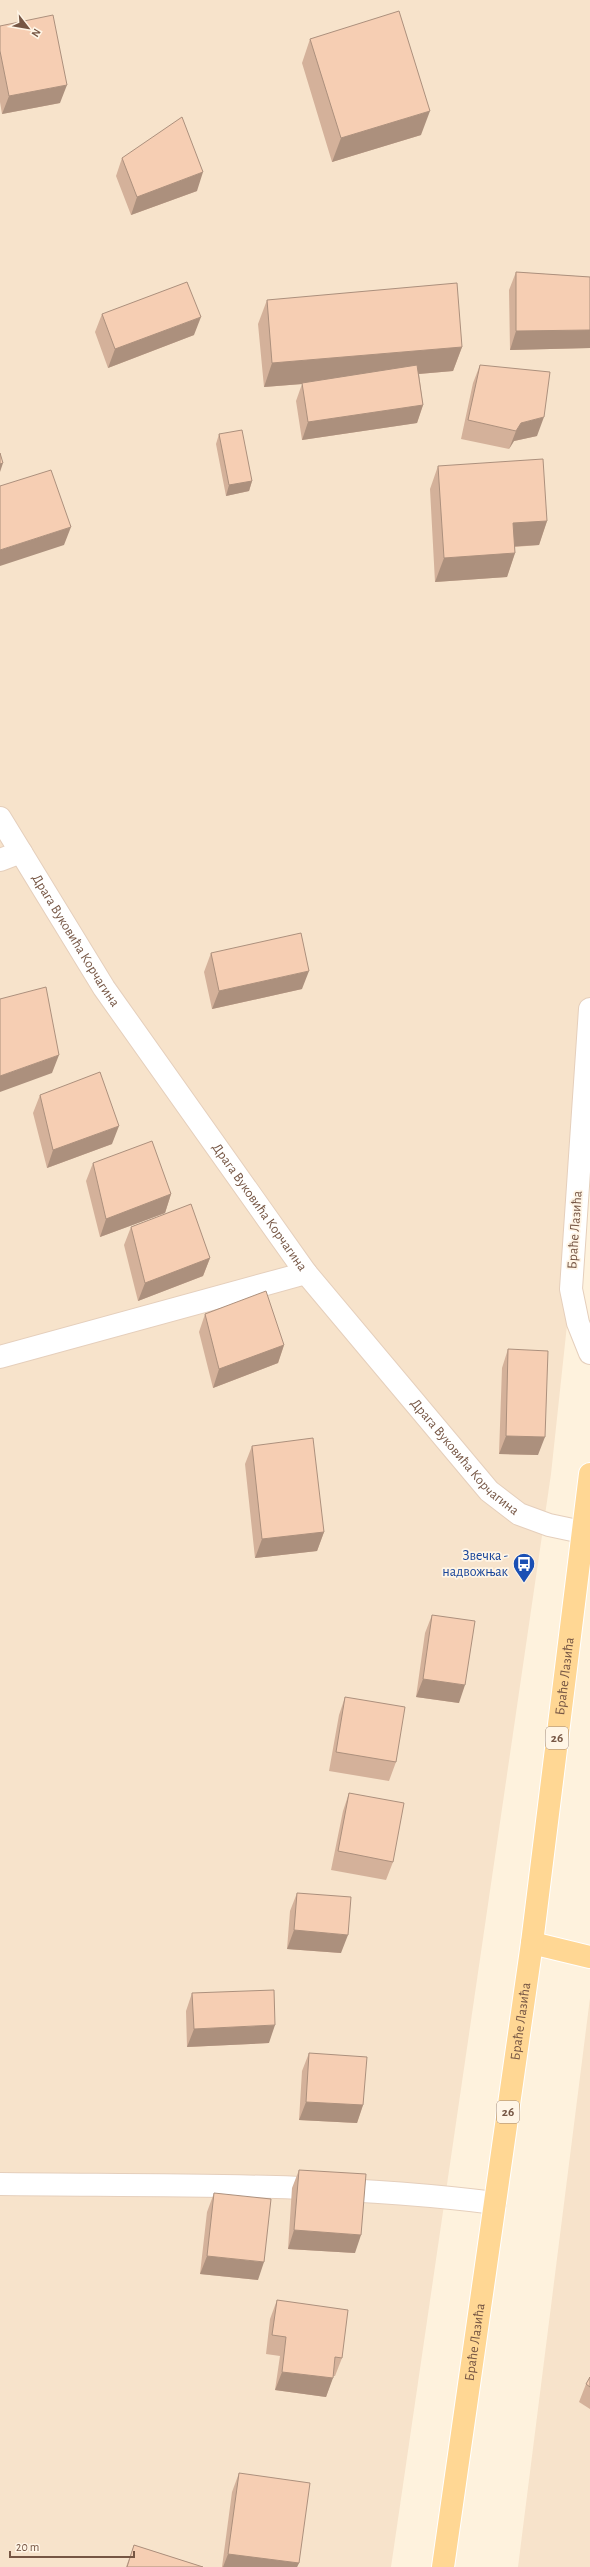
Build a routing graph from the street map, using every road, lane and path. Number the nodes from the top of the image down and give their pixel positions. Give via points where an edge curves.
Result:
1 (0, 818) edge
2 (21, 852) junction
3 (0, 860) edge
4 (590, 1009) edge
5 (306, 1273) junction
6 (590, 1353) edge
7 (0, 1357) edge
8 (590, 1474) edge
9 (582, 1532) junction
10 (532, 1943) junction
11 (590, 1957) edge
12 (0, 2184) edge
13 (494, 2203) junction
14 (443, 2567) edge

1 - 2 street, Драга Вуковића Корчагина
2 - 3 street
2 - 5 street, Драга Вуковића Корчагина via 104,988
4 - 6 street, Браће Лазића via 570,1289 578,1323
5 - 7 street
5 - 9 street, Драга Вуковића Корчагина via 489,1491 519,1514 549,1525
8 - 9 main road, Браће Лазића / 26
9 - 10 main road, Браће Лазића / 26
10 - 11 main road
10 - 13 main road, Браће Лазића / 26
12 - 13 street via 296,2186 428,2195
13 - 14 main road, Браће Лазића / 26

